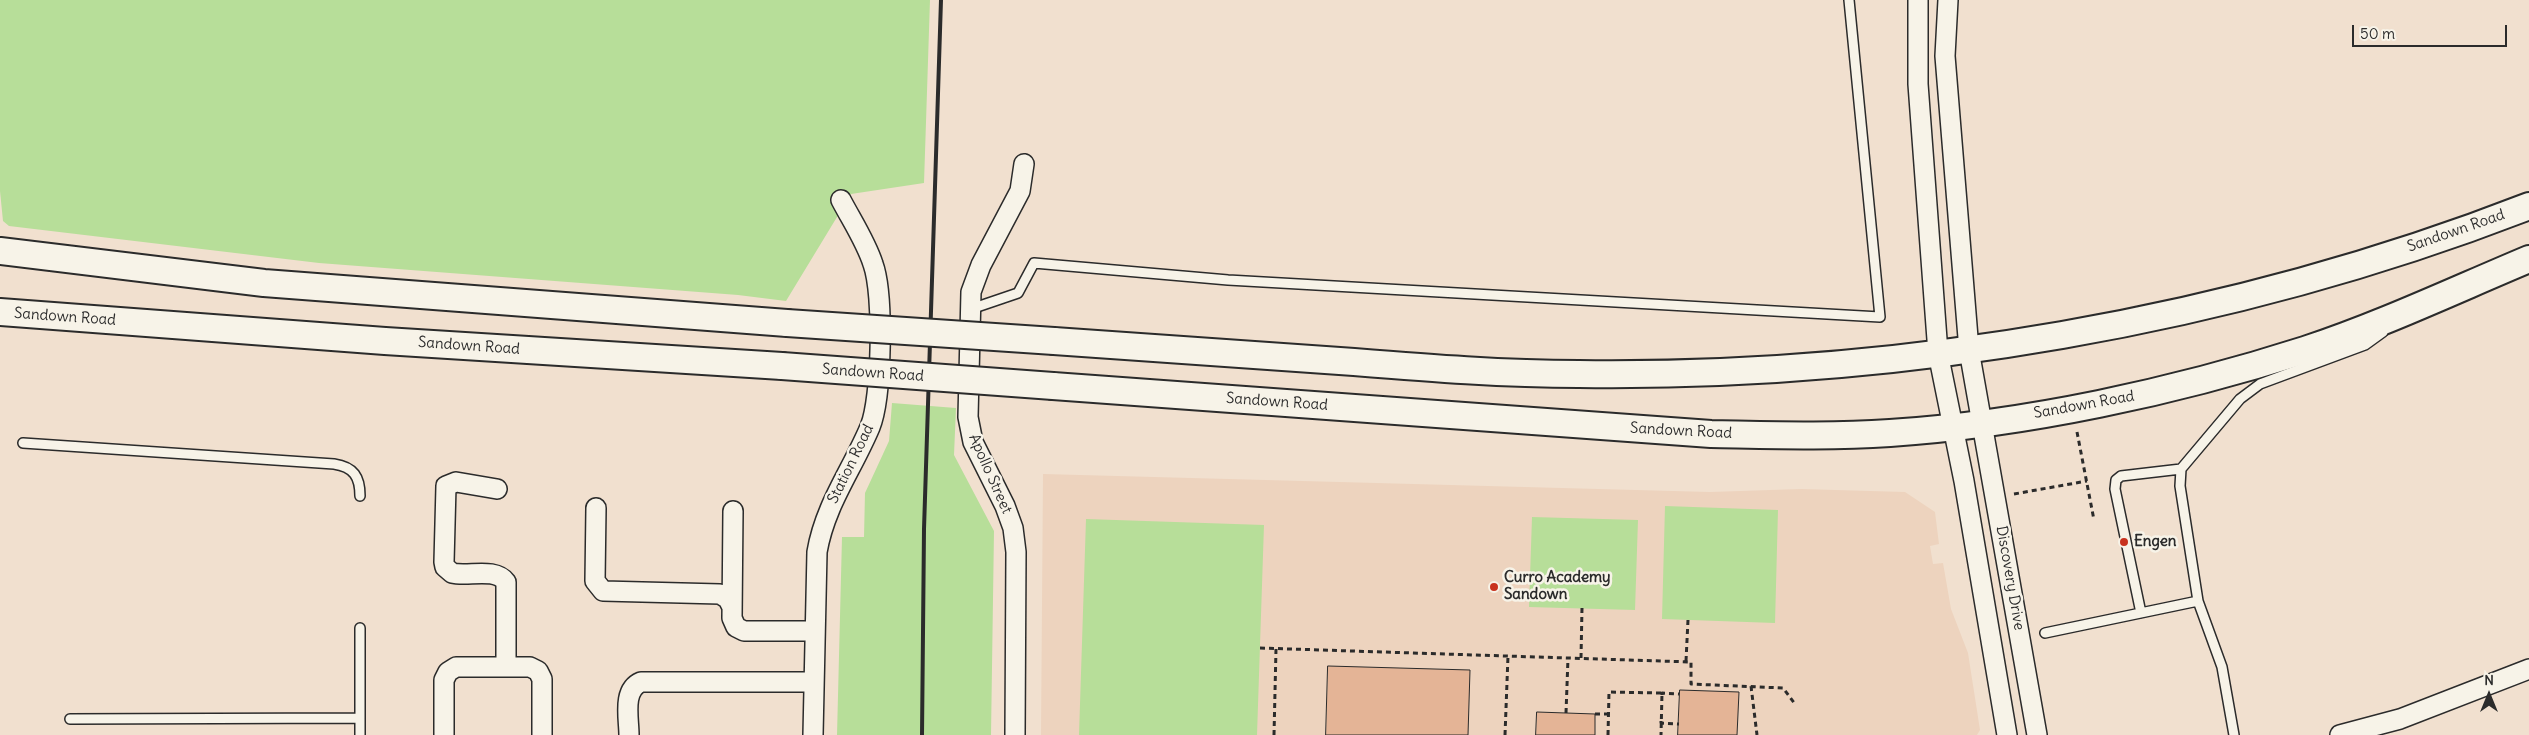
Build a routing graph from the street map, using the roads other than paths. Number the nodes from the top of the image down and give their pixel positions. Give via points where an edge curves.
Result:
1 (1849, 0) edge
2 (1918, 0) edge
3 (1948, 0) edge
4 (1024, 164) dead end
5 (841, 200) dead end
6 (2529, 206) edge
7 (0, 251) edge
8 (2529, 259) edge
9 (2414, 307) junction
10 (971, 309) junction
11 (0, 312) edge
12 (1969, 350) junction
13 (1938, 353) junction
14 (1982, 422) junction
15 (1951, 426) junction
16 (23, 443) dead end
17 (2181, 469) junction
18 (497, 489) dead end
19 (360, 496) dead end
20 (596, 508) dead end
21 (733, 511) dead end
22 (2198, 601) junction
23 (732, 606) junction
24 (2141, 613) junction
25 (360, 628) dead end
26 (815, 631) junction
27 (2045, 633) dead end
28 (506, 667) junction
29 (2529, 670) edge
30 (814, 682) junction
31 (70, 718) dead end
32 (360, 718) junction
33 (2403, 727) edge
34 (360, 735) edge
35 (444, 735) edge
36 (542, 735) edge
37 (629, 735) edge
38 (813, 735) edge
39 (1015, 735) edge
40 (2008, 735) edge
41 (2037, 735) edge
42 (2234, 735) edge
43 (2340, 735) edge

1 - 10 lane via 1880,317 1228,280 1034,263 1018,293
2 - 13 street, Discovery Drive via 1918,84
3 - 12 street, Discovery Drive via 1945,56
4 - 10 street, Apollo Street via 1020,191 981,265 971,292
5 - 26 street, Station Road via 873,264 879,287 875,411 821,529 817,552
6 - 12 main road, Sandown Road via 2348,268 2204,306
7 - 13 main road, Sandown Road, bridge via 264,283 1468,370 1578,374 1746,370
8 - 9 main road, Sandown Road
9 - 14 main road, Sandown Road via 2307,349 2230,372 2136,396
9 - 17 lane via 2365,344 2260,384 2240,399
10 - 39 street, Apollo Street via 968,417 973,442 1005,506 1016,552
11 - 15 main road, Sandown Road, bridge via 1711,434 1881,433
12 - 13 main road, Sandown Road
12 - 14 street, Discovery Drive
13 - 15 street, Discovery Drive
14 - 15 main road, Sandown Road
14 - 41 street, Discovery Drive
15 - 40 street, Discovery Drive via 1964,481
16 - 19 lane via 334,464 351,469 357,475
17 - 22 lane via 2180,486
17 - 24 lane via 2121,476 2116,480
18 - 28 street via 456,482 446,486 444,562 452,573 494,574 506,582
20 - 23 street via 595,581 603,591 720,594
21 - 23 street
22 - 24 lane
22 - 42 lane via 2222,666
23 - 26 street via 734,623 744,631
24 - 27 lane
25 - 32 lane
26 - 30 street, Station Road
28 - 35 street via 456,667 448,672 444,680
28 - 36 street via 530,667 540,675
29 - 33 street
30 - 37 street via 641,682 633,686 629,694
30 - 38 street, Station Road
31 - 32 lane
32 - 34 lane
33 - 43 street

